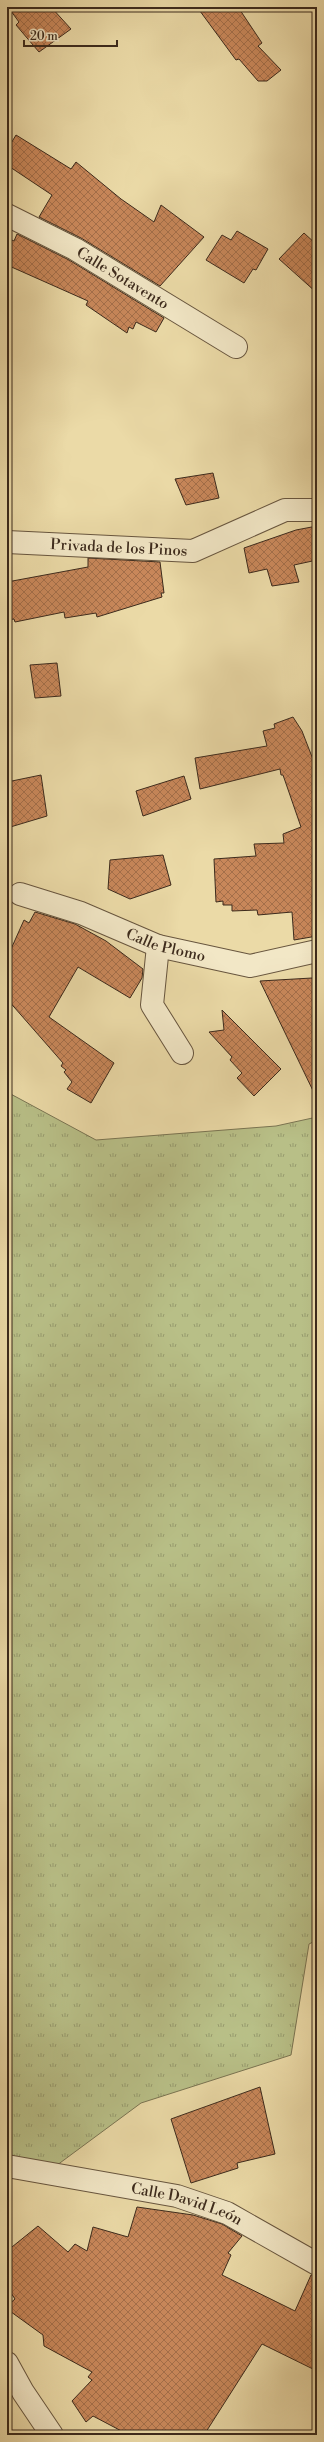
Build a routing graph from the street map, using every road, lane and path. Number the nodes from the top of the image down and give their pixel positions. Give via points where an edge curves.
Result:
1 (7, 215) edge
2 (236, 347) dead end
3 (317, 510) edge
4 (7, 542) edge
5 (20, 894) dead end
6 (158, 946) junction
7 (317, 951) edge
8 (182, 1053) dead end
9 (7, 2166) edge
10 (317, 2264) edge
11 (7, 2363) edge
12 (52, 2435) edge

1 - 2 street, Calle Sotavento via 75,249
3 - 4 street, Privada de los Pinos via 285,510 193,551
5 - 6 street, Calle Plomo via 81,913
6 - 7 street, Calle Plomo via 250,966
6 - 8 street via 152,1004
9 - 10 street, Calle David León via 126,2186 190,2200 227,2214
11 - 12 street

